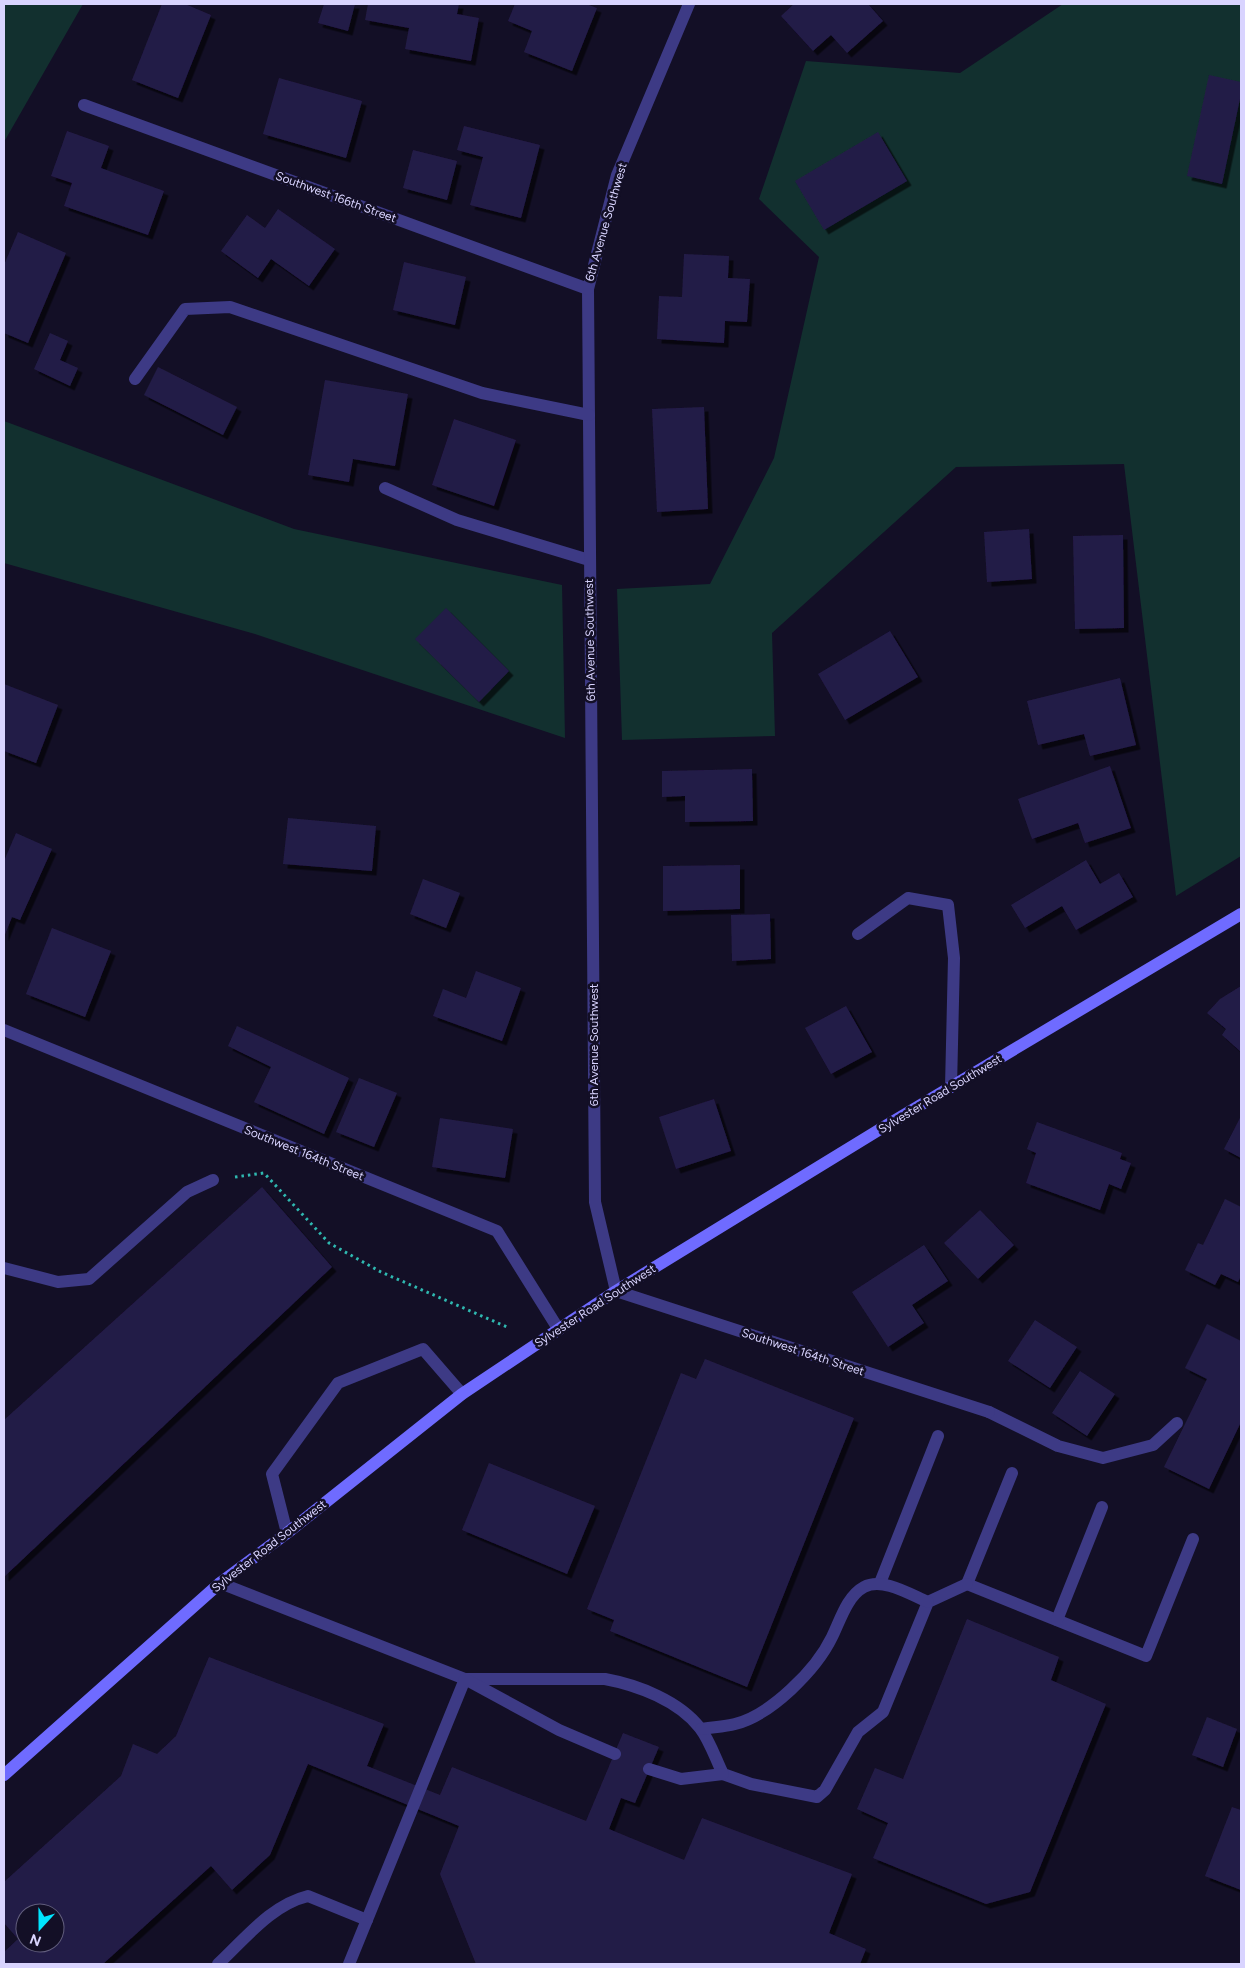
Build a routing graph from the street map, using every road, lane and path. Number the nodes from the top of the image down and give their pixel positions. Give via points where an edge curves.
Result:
1 (689, 4) edge
2 (84, 105) dead end
3 (588, 289) junction
4 (135, 379) dead end
5 (589, 415) junction
6 (385, 488) dead end
7 (590, 560) junction
8 (1241, 914) edge
9 (858, 934) dead end
10 (4, 1030) edge
11 (950, 1087) junction
12 (213, 1180) joint
13 (4, 1268) edge
14 (616, 1291) junction
15 (508, 1326) dead end
16 (559, 1330) junction
17 (462, 1394) junction
18 (1177, 1423) dead end
19 (938, 1436) dead end
20 (1012, 1472) dead end
21 (1102, 1507) dead end
22 (288, 1532) junction
23 (1193, 1539) dead end
24 (220, 1583) junction
25 (880, 1583) junction
26 (967, 1584) junction
27 (928, 1602) junction
28 (1057, 1620) junction
29 (466, 1679) junction
30 (701, 1729) junction
31 (614, 1754) dead end
32 (649, 1769) dead end
33 (723, 1774) junction
34 (4, 1775) edge
35 (367, 1920) junction
36 (218, 1964) edge
37 (349, 1964) edge

1 - 3 street, 6th Avenue Southwest via 617,175
2 - 3 street, Southwest 166th Street
3 - 5 street, 6th Avenue Southwest
4 - 5 street via 185,309 230,307 482,393
5 - 7 street, 6th Avenue Southwest
6 - 7 street via 457,520
7 - 14 street, 6th Avenue Southwest via 595,1202
8 - 11 street, Sylvester Road Southwest
9 - 11 street via 908,898 948,905 954,958
10 - 16 street, Southwest 164th Street via 497,1231
11 - 14 street, Sylvester Road Southwest
12 - 13 street via 187,1192 89,1279 58,1282
12 - 15 path via 264,1173 329,1243 381,1272
14 - 16 street, Sylvester Road Southwest
14 - 18 street, Southwest 164th Street via 989,1412 1058,1446 1103,1458 1154,1445
16 - 17 street, Sylvester Road Southwest
17 - 22 street, Sylvester Road Southwest
17 - 22 street via 423,1349 338,1383 272,1474
19 - 25 street
20 - 26 street
21 - 28 street
22 - 24 street, Sylvester Road Southwest
23 - 28 street via 1146,1656
24 - 29 street
24 - 34 street, Sylvester Road Southwest
25 - 27 street
25 - 30 street via 864,1587 851,1599 829,1643 798,1683 756,1716 736,1724
26 - 27 street
26 - 28 street
27 - 33 street via 883,1712 858,1732 818,1797 751,1784
29 - 30 street via 605,1679 627,1683 672,1704
29 - 31 street via 559,1730
29 - 35 street
30 - 33 street
32 - 33 street via 681,1779
35 - 36 street via 308,1896 279,1908
35 - 37 street

